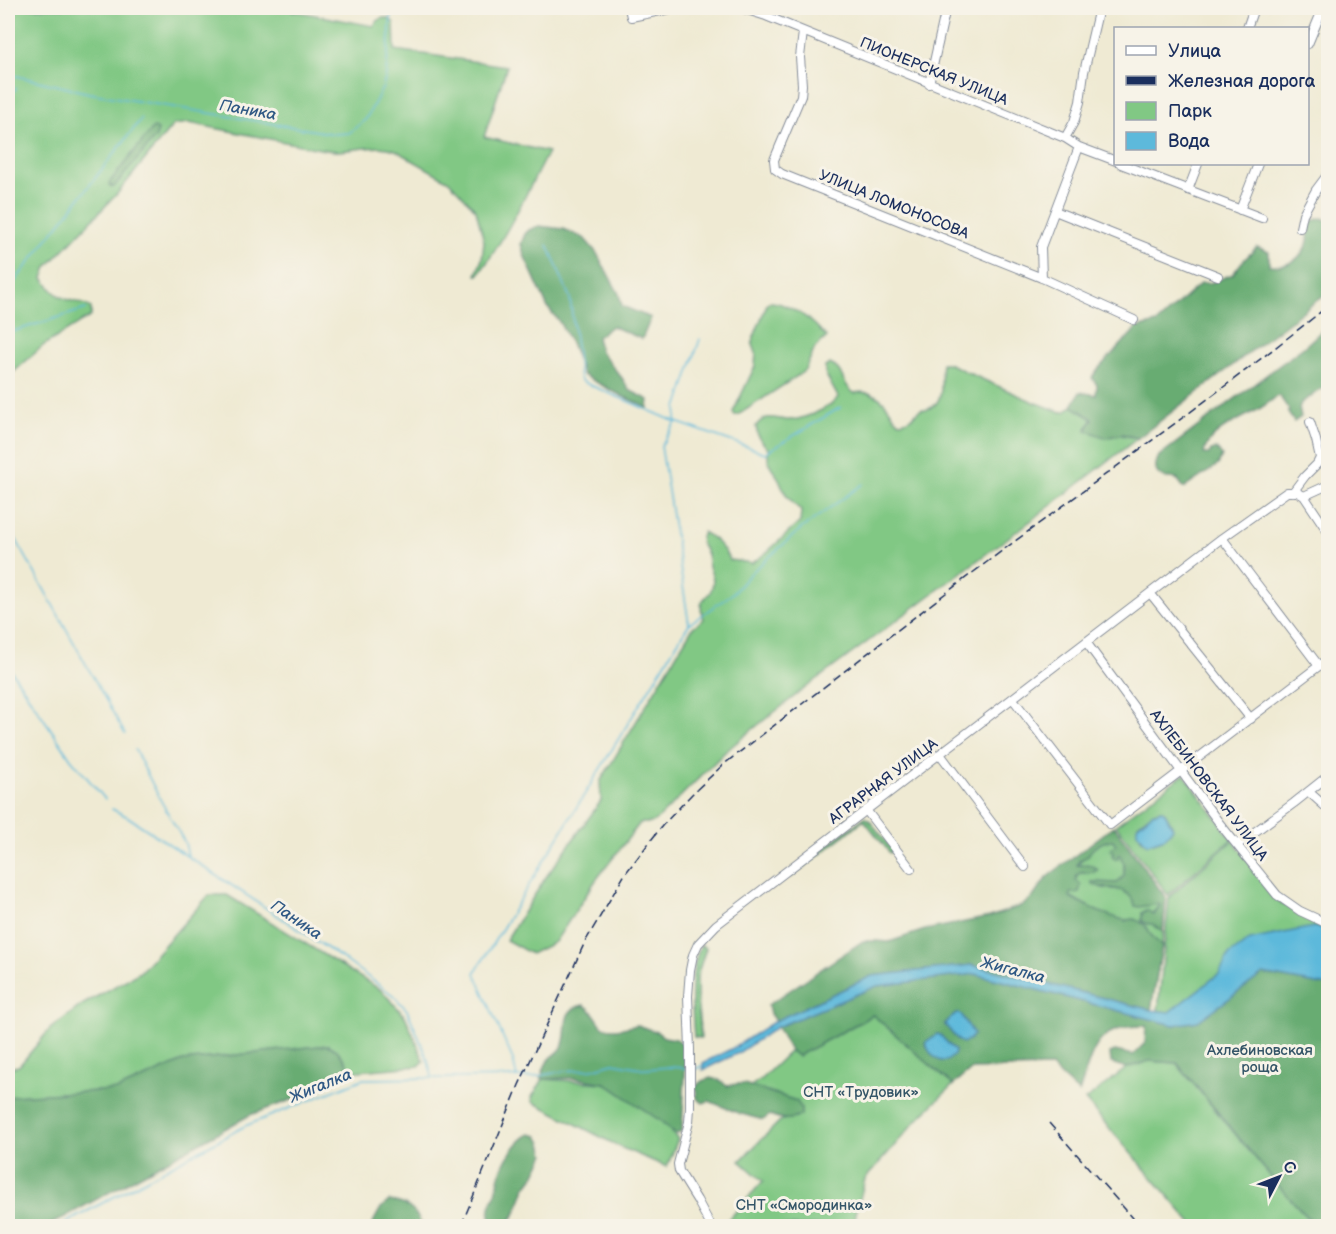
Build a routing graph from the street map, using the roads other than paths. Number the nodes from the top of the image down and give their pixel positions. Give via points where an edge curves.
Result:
1 (630, 8) edge
2 (675, 8) edge
3 (741, 8) edge
4 (946, 8) edge
5 (1099, 8) edge
6 (1254, 8) edge
7 (1323, 8) edge
8 (1247, 27) edge
9 (803, 32) junction
10 (1309, 42) edge
11 (929, 84) junction
12 (1065, 138) junction
13 (1079, 147) junction
14 (1114, 160) edge
15 (1124, 165) edge
16 (1198, 165) edge
17 (1258, 165) edge
18 (1329, 174) edge
19 (1188, 190) junction
20 (1240, 210) junction
21 (1055, 211) junction
22 (1262, 218) dead end
23 (1300, 228) dead end
24 (1218, 276) dead end
25 (1042, 278) junction
26 (1134, 320) dead end
27 (1310, 422) dead end
28 (1329, 485) edge
29 (1293, 492) junction
30 (1304, 496) junction
31 (1329, 532) edge
32 (1222, 538) junction
33 (1150, 593) junction
34 (1086, 642) junction
35 (1329, 659) edge
36 (1319, 666) junction
37 (1013, 699) junction
38 (1251, 718) junction
39 (940, 754) junction
40 (1182, 772) junction
41 (1329, 776) edge
42 (1309, 792) junction
43 (1329, 808) edge
44 (866, 810) junction
45 (1237, 845) junction
46 (1025, 867) dead end
47 (911, 869) dead end
48 (1329, 924) edge
49 (711, 1227) edge

1 - 2 street via 631,17
3 - 9 street, ПИОНЕРСКАЯ УЛИЦА
4 - 11 street
5 - 12 street via 1080,102
6 - 8 street
7 - 10 street
9 - 11 street, ПИОНЕРСКАЯ УЛИЦА
9 - 25 street, УЛИЦА ЛОМОНОСОВА via 801,96 774,160 775,169
11 - 12 street, ПИОНЕРСКАЯ УЛИЦА
12 - 13 street, ПИОНЕРСКАЯ УЛИЦА
13 - 14 street, ПИОНЕРСКАЯ УЛИЦА
13 - 21 street
15 - 19 street
16 - 19 street
17 - 20 street
18 - 23 street via 1303,214
19 - 20 street
20 - 22 street
21 - 24 street
21 - 25 street via 1041,247
25 - 26 street, УЛИЦА ЛОМОНОСОВА
27 - 29 street via 1320,458
28 - 30 street
29 - 30 street
29 - 32 street, АГРАРНАЯ УЛИЦА via 1287,492
30 - 31 street
32 - 33 street, АГРАРНАЯ УЛИЦА
32 - 36 street
33 - 34 street, АГРАРНАЯ УЛИЦА
33 - 38 street
34 - 37 street, АГРАРНАЯ УЛИЦА
34 - 40 street, АХЛЕБИНОВСКАЯ УЛИЦА
35 - 36 street
36 - 38 street
37 - 39 street, АГРАРНАЯ УЛИЦА
37 - 40 street via 1110,825
38 - 40 street
39 - 44 street, АГРАРНАЯ УЛИЦА
39 - 46 street
40 - 45 street, АХЛЕБИНОВСКАЯ УЛИЦА
41 - 42 street
42 - 43 street
42 - 45 street
44 - 47 street
44 - 49 street, АГРАРНАЯ УЛИЦА via 716,925 698,944 693,956 688,996 688,1122 678,1164
45 - 48 street, АХЛЕБИНОВСКАЯ УЛИЦА via 1277,895

